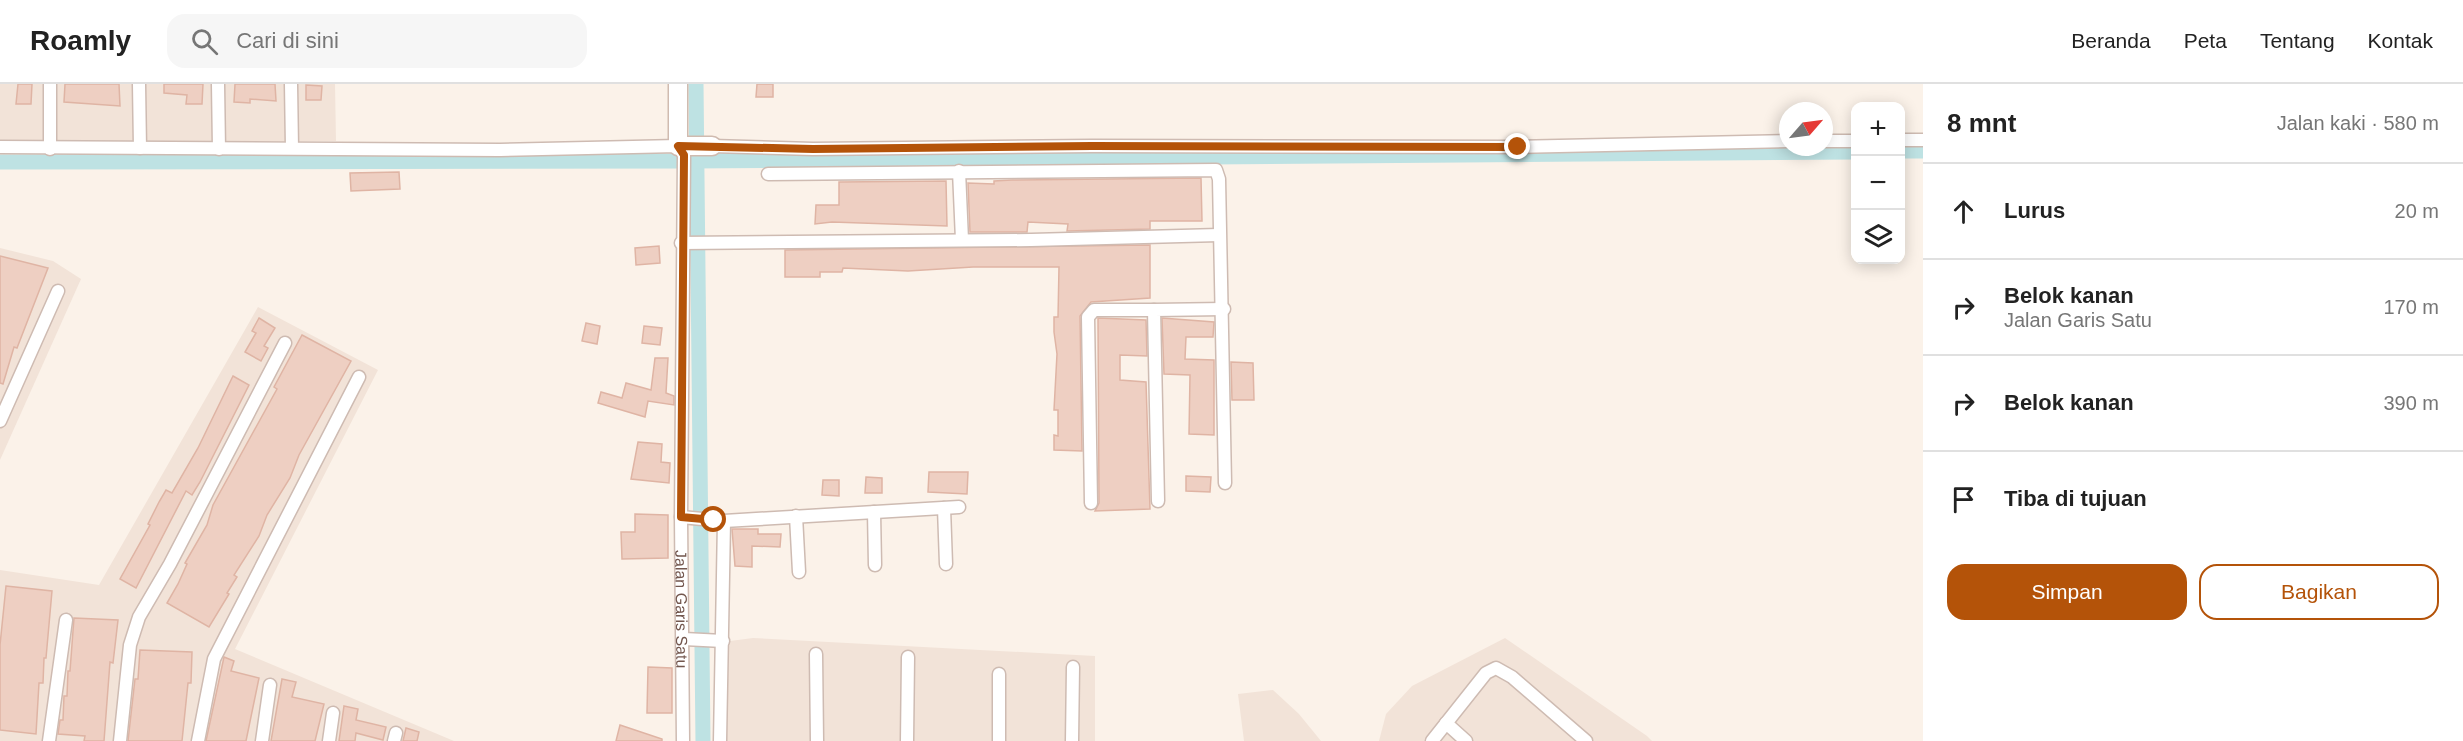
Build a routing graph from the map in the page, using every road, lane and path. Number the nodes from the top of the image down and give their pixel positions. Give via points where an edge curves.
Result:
1 (50, 84) edge
2 (139, 84) edge
3 (218, 84) edge
4 (291, 84) edge
5 (678, 84) edge
6 (1905, 140) edge
7 (1923, 140) edge
8 (1779, 141) edge
9 (1833, 141) edge
10 (1851, 141) edge
11 (712, 146) joint
12 (0, 147) edge
13 (140, 148) junction
14 (292, 148) junction
15 (50, 149) junction
16 (683, 149) junction
17 (219, 150) junction
18 (959, 171) junction
19 (768, 174) dead end
20 (1219, 235) junction
21 (963, 240) junction
22 (686, 243) junction
23 (58, 291) dead end
24 (1224, 309) junction
25 (1154, 310) junction
26 (285, 343) dead end
27 (359, 376) dead end
28 (0, 421) edge
29 (1225, 483) dead end
30 (1158, 501) dead end
31 (1091, 503) dead end
32 (959, 507) dead end
33 (944, 508) junction
34 (874, 512) junction
35 (796, 516) junction
36 (685, 518) junction
37 (719, 520) junction
38 (875, 564) dead end
39 (946, 564) dead end
40 (799, 572) dead end
41 (66, 620) dead end
42 (687, 639) junction
43 (719, 640) junction
44 (816, 654) dead end
45 (908, 657) dead end
46 (1073, 667) dead end
47 (999, 674) dead end
48 (270, 685) dead end
49 (333, 714) dead end
50 (1446, 723) junction
51 (49, 741) edge
52 (120, 741) edge
53 (198, 741) edge
54 (262, 741) edge
55 (329, 741) edge
56 (683, 741) edge
57 (720, 741) edge
58 (817, 741) edge
59 (907, 741) edge
60 (999, 741) edge
61 (1072, 741) edge
62 (1432, 741) edge
63 (1466, 741) edge
64 (1586, 741) edge

1 - 15 street
2 - 13 street
3 - 17 street
4 - 14 street
5 - 16 street, Jalan Garis Satu
6 - 7 street
8 - 11 street via 1518,147
9 - 10 street
11 - 16 street
12 - 15 street
13 - 15 street
13 - 17 street
14 - 16 street
14 - 17 street
16 - 22 street, Jalan Garis Satu
18 - 19 street
18 - 20 street via 1212,169 1219,179
18 - 21 street
20 - 21 street
20 - 24 street
21 - 22 street
22 - 36 street, Jalan Garis Satu
23 - 28 street
24 - 25 street
24 - 29 street
25 - 30 street
25 - 31 street via 1094,310 1088,317
26 - 52 street via 139,617 130,645
27 - 53 street via 214,659
32 - 33 street
33 - 34 street
33 - 39 street
34 - 35 street
34 - 38 street
35 - 37 street
35 - 40 street
36 - 37 street
36 - 42 street, Jalan Garis Satu
37 - 43 street
41 - 51 street
42 - 43 street
42 - 56 street, Jalan Garis Satu
43 - 57 street
44 - 58 street
45 - 59 street
46 - 61 street
47 - 60 street
48 - 54 street
49 - 55 street
50 - 62 street
50 - 63 street
50 - 64 street via 1486,673 1497,668

